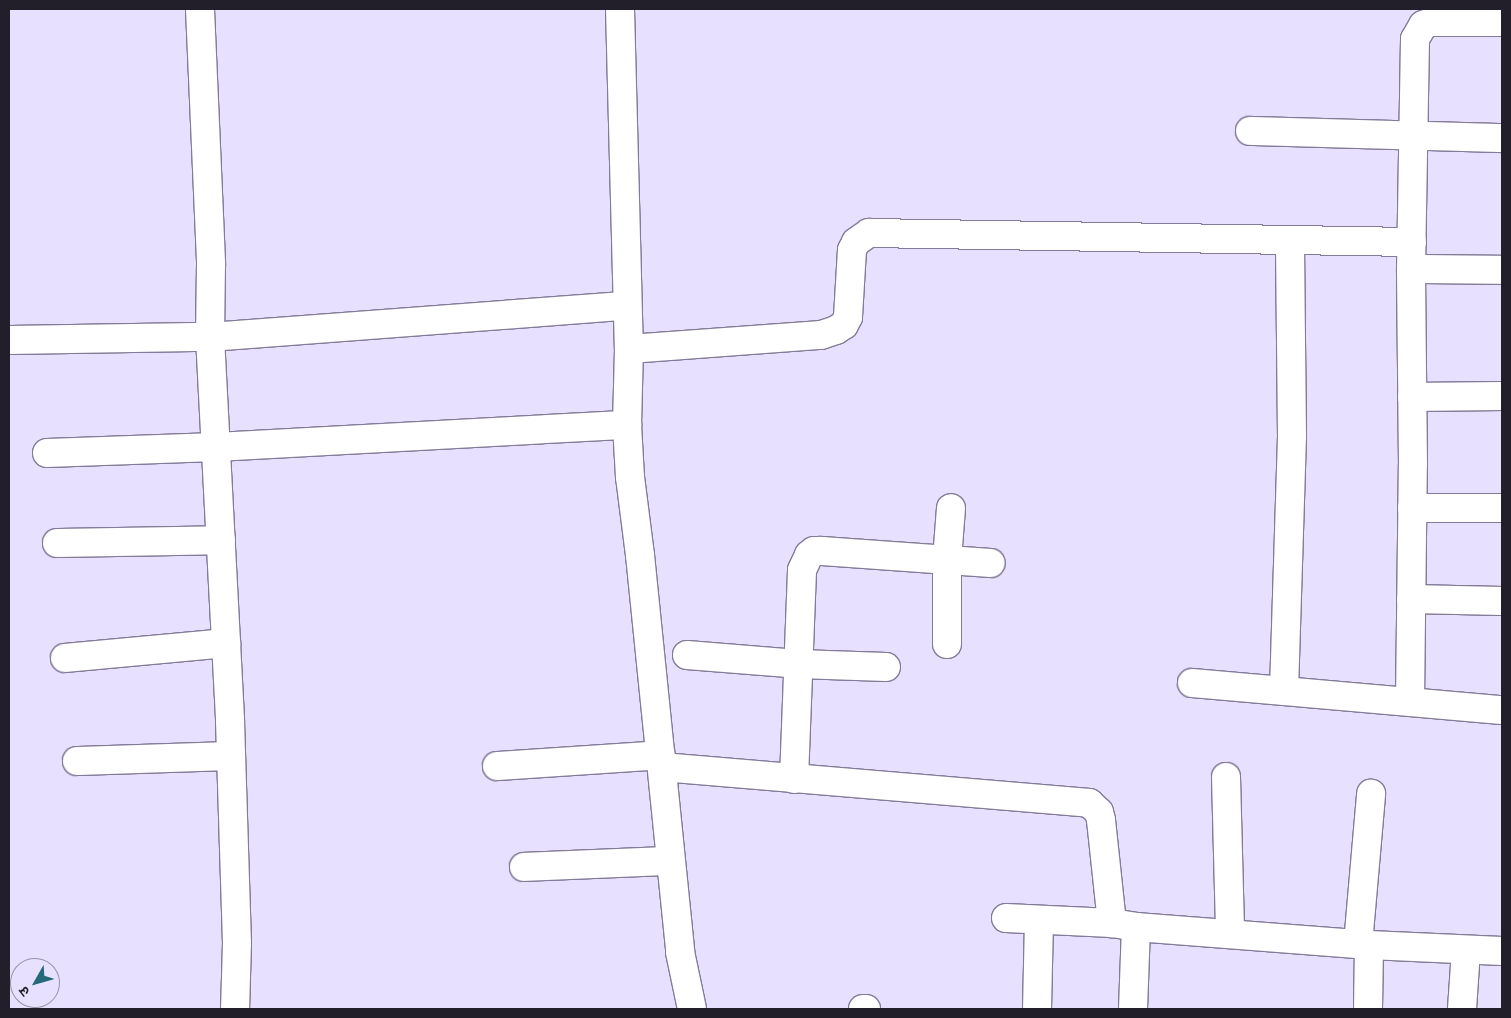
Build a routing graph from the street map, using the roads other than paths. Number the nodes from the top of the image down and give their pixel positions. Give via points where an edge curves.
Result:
1 (200, 9) edge
2 (620, 9) edge
3 (1502, 22) edge
4 (1250, 131) dead end
5 (1415, 136) junction
6 (1502, 138) edge
7 (1290, 240) junction
8 (1412, 242) junction
9 (1411, 269) junction
10 (1502, 270) edge
11 (627, 306) junction
12 (210, 337) junction
13 (9, 340) edge
14 (629, 349) junction
15 (1502, 396) edge
16 (1412, 397) junction
17 (627, 425) junction
18 (216, 447) junction
19 (47, 454) dead end
20 (951, 508) dead end
21 (1412, 508) junction
22 (1502, 508) edge
23 (220, 540) junction
24 (57, 543) dead end
25 (947, 560) junction
26 (991, 563) dead end
27 (1411, 599) junction
28 (1502, 601) edge
29 (226, 643) junction
30 (948, 644) dead end
31 (687, 655) dead end
32 (65, 658) dead end
33 (798, 664) junction
34 (886, 667) dead end
35 (1192, 683) dead end
36 (1284, 691) junction
37 (1410, 701) junction
38 (1502, 710) edge
39 (231, 756) junction
40 (77, 761) dead end
41 (661, 761) junction
42 (496, 766) dead end
43 (1226, 777) dead end
44 (794, 779) junction
45 (1371, 794) dead end
46 (670, 861) junction
47 (524, 868) dead end
48 (1006, 918) dead end
49 (1039, 921) junction
50 (1124, 925) junction
51 (1230, 934) junction
52 (1364, 945) junction
53 (1466, 950) junction
54 (1502, 951) edge
55 (235, 1009) edge
56 (692, 1009) edge
57 (1037, 1009) edge
58 (1133, 1009) edge
59 (1368, 1009) edge
60 (1462, 1009) edge

1 - 12 street via 211,265
2 - 11 street
3 - 5 street via 1431,22 1418,29 1415,39
4 - 5 street
5 - 6 street
5 - 8 street
7 - 8 street
7 - 14 street via 869,233 856,242 852,250 848,317 836,330 821,335
7 - 36 street via 1292,436
8 - 9 street
9 - 10 street
9 - 16 street
11 - 12 street
11 - 14 street
12 - 13 street
12 - 18 street
14 - 17 street
15 - 16 street
16 - 21 street
17 - 18 street
17 - 41 street
18 - 19 street
18 - 23 street
20 - 25 street
21 - 22 street
21 - 27 street
23 - 24 street
23 - 29 street
25 - 26 street
25 - 30 street
25 - 33 street via 814,551 802,570
27 - 28 street
27 - 37 street
29 - 32 street
29 - 39 street
31 - 33 street
33 - 34 street
33 - 44 street
35 - 36 street
36 - 37 street
37 - 38 street
39 - 40 street
39 - 55 street via 237,943
41 - 42 street
41 - 44 street
41 - 46 street
43 - 51 street
44 - 50 street via 1089,803 1101,820
45 - 52 street
46 - 47 street
46 - 56 street via 680,952
48 - 49 street
49 - 50 street
49 - 57 street
50 - 51 street
50 - 58 street
51 - 52 street
52 - 53 street
52 - 59 street
53 - 54 street
53 - 60 street

